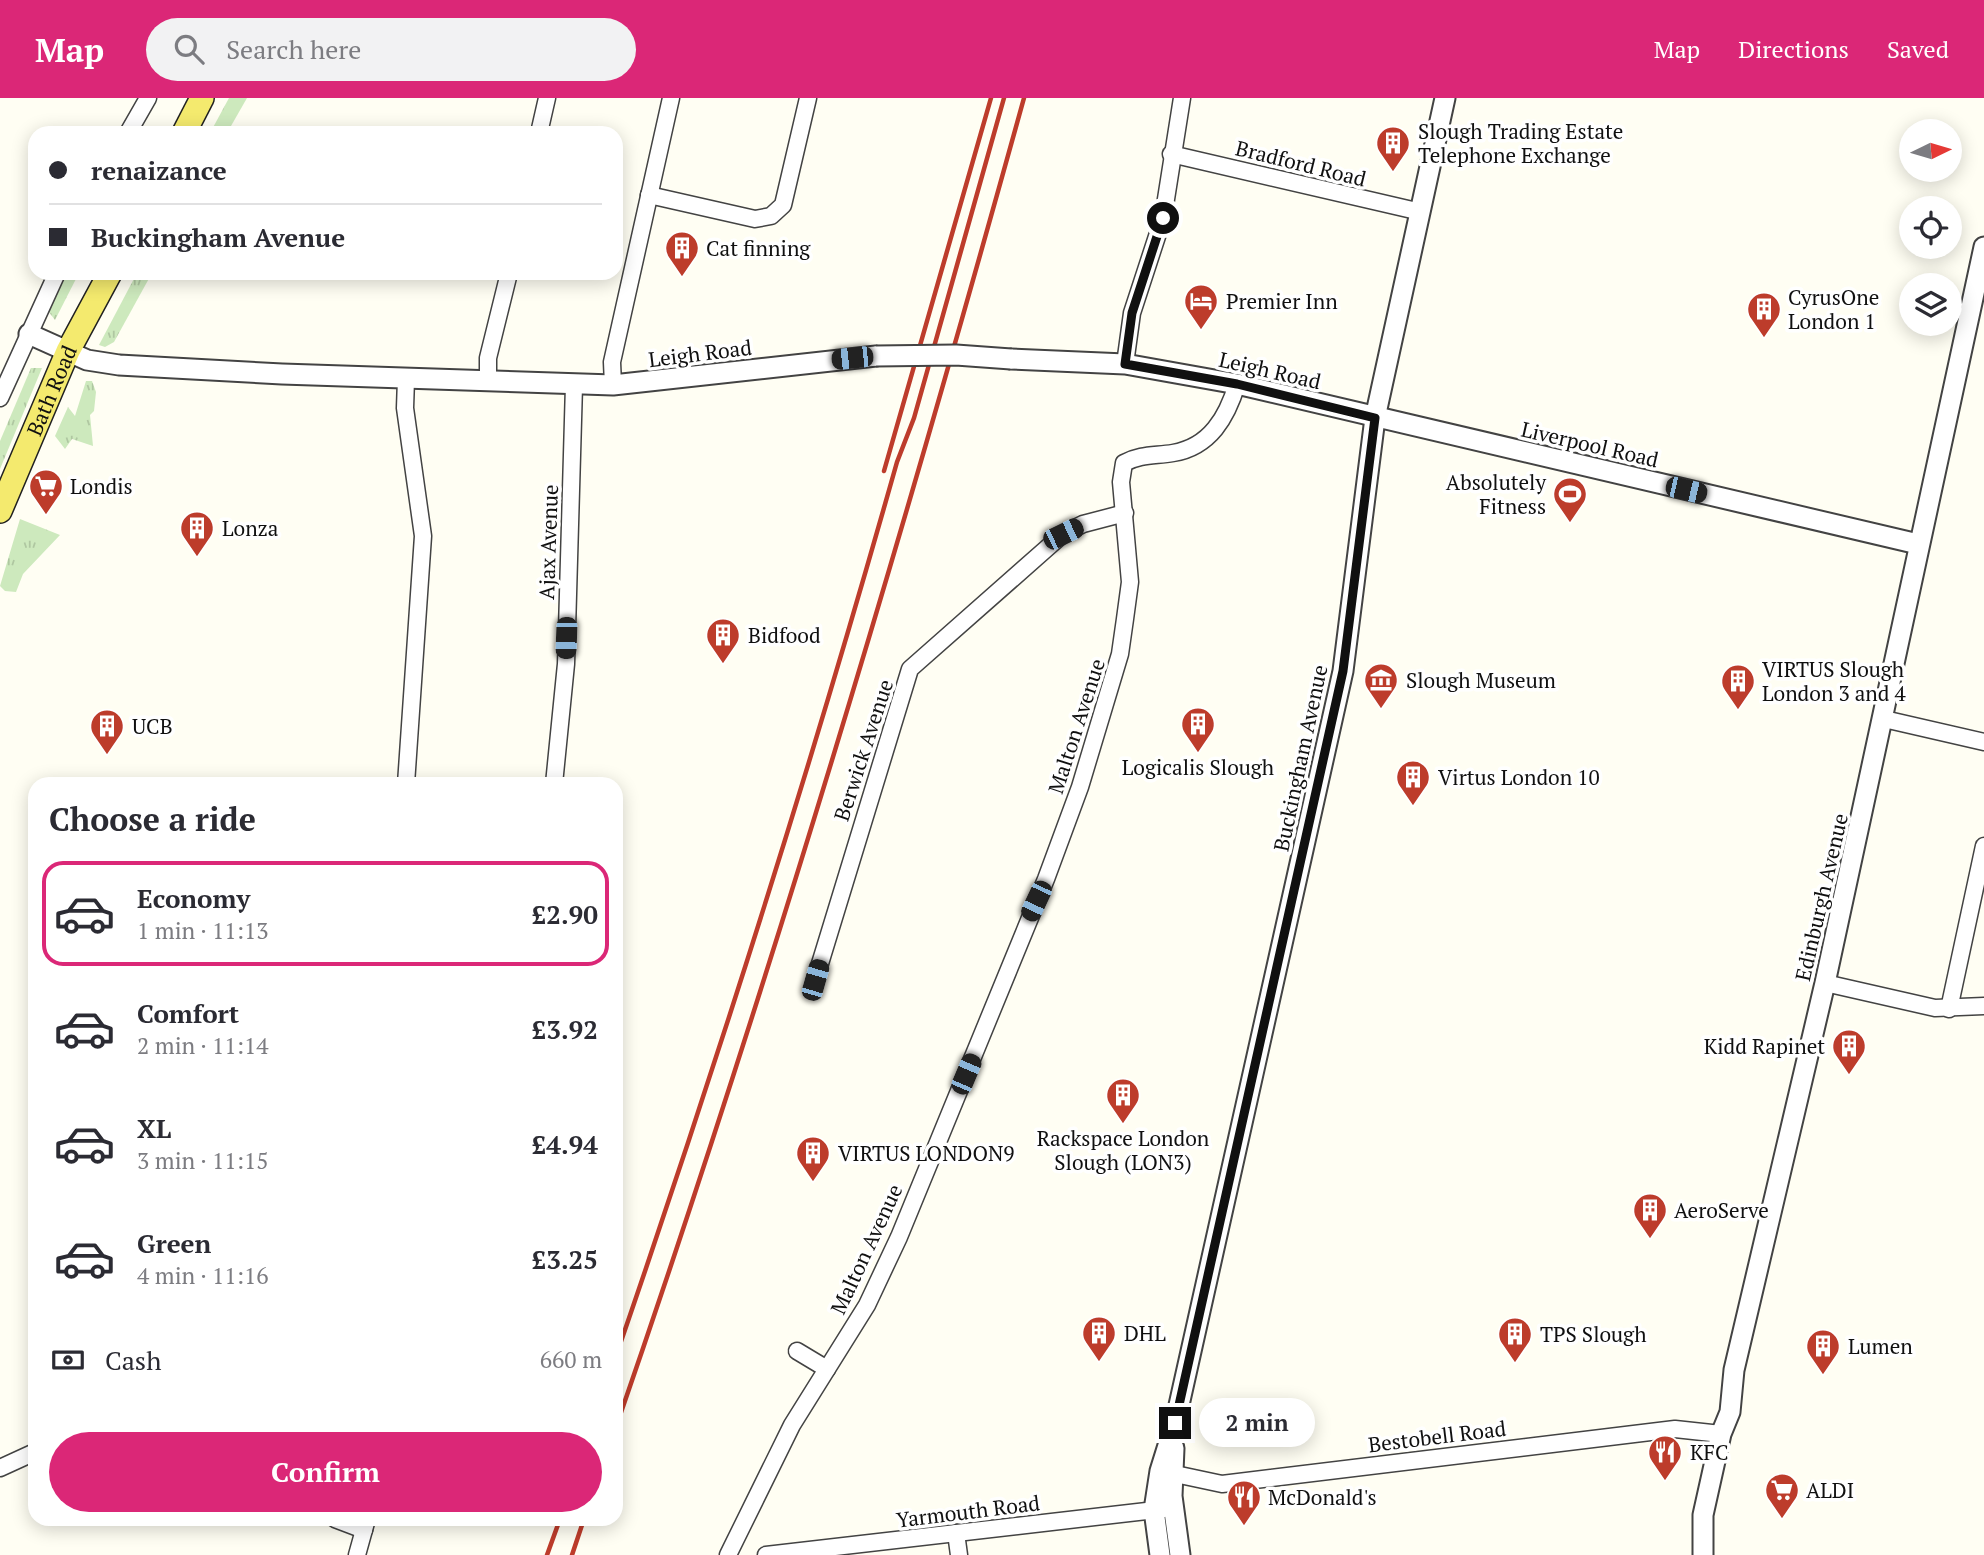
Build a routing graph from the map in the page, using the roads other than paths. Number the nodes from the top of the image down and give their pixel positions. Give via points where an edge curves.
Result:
1 (148, 98) edge
2 (202, 98) edge
3 (547, 98) edge
4 (671, 98) edge
5 (808, 98) edge
6 (1181, 98) edge
7 (1445, 98) edge
8 (132, 126) edge
9 (188, 126) edge
10 (541, 126) edge
11 (1171, 154) junction
12 (649, 195) junction
13 (1422, 212) junction
14 (1984, 247) edge
15 (54, 280) edge
16 (106, 280) edge
17 (507, 280) edge
18 (29, 334) junction
19 (68, 351) junction
20 (1125, 364) junction
21 (406, 379) junction
22 (488, 381) junction
23 (1237, 384) junction
24 (574, 385) junction
25 (613, 385) junction
26 (0, 398) edge
27 (1375, 418) junction
28 (0, 511) edge
29 (1125, 513) junction
30 (1918, 544) junction
31 (1884, 719) junction
32 (1984, 742) edge
33 (406, 777) edge
34 (555, 777) edge
35 (1984, 846) edge
36 (815, 980) dead end
37 (1825, 984) junction
38 (1984, 1006) edge
39 (1949, 1009) junction
40 (797, 1352) dead end
41 (827, 1369) junction
42 (1721, 1434) junction
43 (28, 1455) edge
44 (0, 1468) edge
45 (1167, 1472) junction
46 (1164, 1509) junction
47 (365, 1526) edge
48 (956, 1533) junction
49 (357, 1555) edge
50 (728, 1555) edge
51 (766, 1555) edge
52 (959, 1555) edge
53 (1160, 1555) edge
54 (1180, 1555) edge
55 (1703, 1555) edge

1 - 8 street
2 - 9 main road
3 - 10 street
4 - 12 street
5 - 12 street via 783,205 771,215 755,219
6 - 11 street
7 - 13 street, Buckingham Avenue
11 - 13 street, Bradford Road
11 - 20 street via 1163,218 1132,313
12 - 25 street via 612,362
13 - 27 street, Buckingham Avenue
14 - 30 street, Edinburgh Avenue
15 - 18 street
16 - 19 main road, Bath Road
17 - 22 street via 488,358
18 - 19 street, Leigh Road
18 - 26 street
19 - 21 street, Leigh Road via 87,359 143,367
19 - 28 main road, Bath Road
20 - 23 street, Leigh Road
20 - 25 street, Leigh Road, bridge via 956,355 876,356
21 - 22 street, Leigh Road
21 - 33 street via 405,408 423,536
22 - 24 street, Leigh Road
23 - 27 street, Leigh Road
23 - 29 street, Malton Avenue via 1229,410 1210,436 1175,453 1138,456 1124,463
24 - 25 street, Leigh Road
24 - 34 street, Ajax Avenue via 566,664
27 - 30 street, Liverpool Road
27 - 45 street, Buckingham Avenue via 1343,671
29 - 36 street, Berwick Avenue via 1063,534 911,670
29 - 41 street, Malton Avenue via 1130,582 1120,654 1094,747 1046,879 899,1237 867,1305
30 - 31 street, Edinburgh Avenue
31 - 32 street
31 - 37 street, Edinburgh Avenue
35 - 39 street
37 - 39 street
37 - 42 street, Edinburgh Avenue via 1734,1370 1730,1412
38 - 39 street
40 - 41 street
41 - 50 street, Malton Avenue via 792,1425
42 - 45 street, Bestobell Road via 1675,1429 1222,1484
42 - 55 street, Edinburgh Avenue via 1703,1515
43 - 44 street
45 - 46 street, Buckingham Avenue
46 - 48 street, Yarmouth Road
46 - 53 street, Buckingham Avenue
46 - 54 street, Buckingham Avenue
47 - 49 street
48 - 51 street, Yarmouth Road
48 - 52 street

